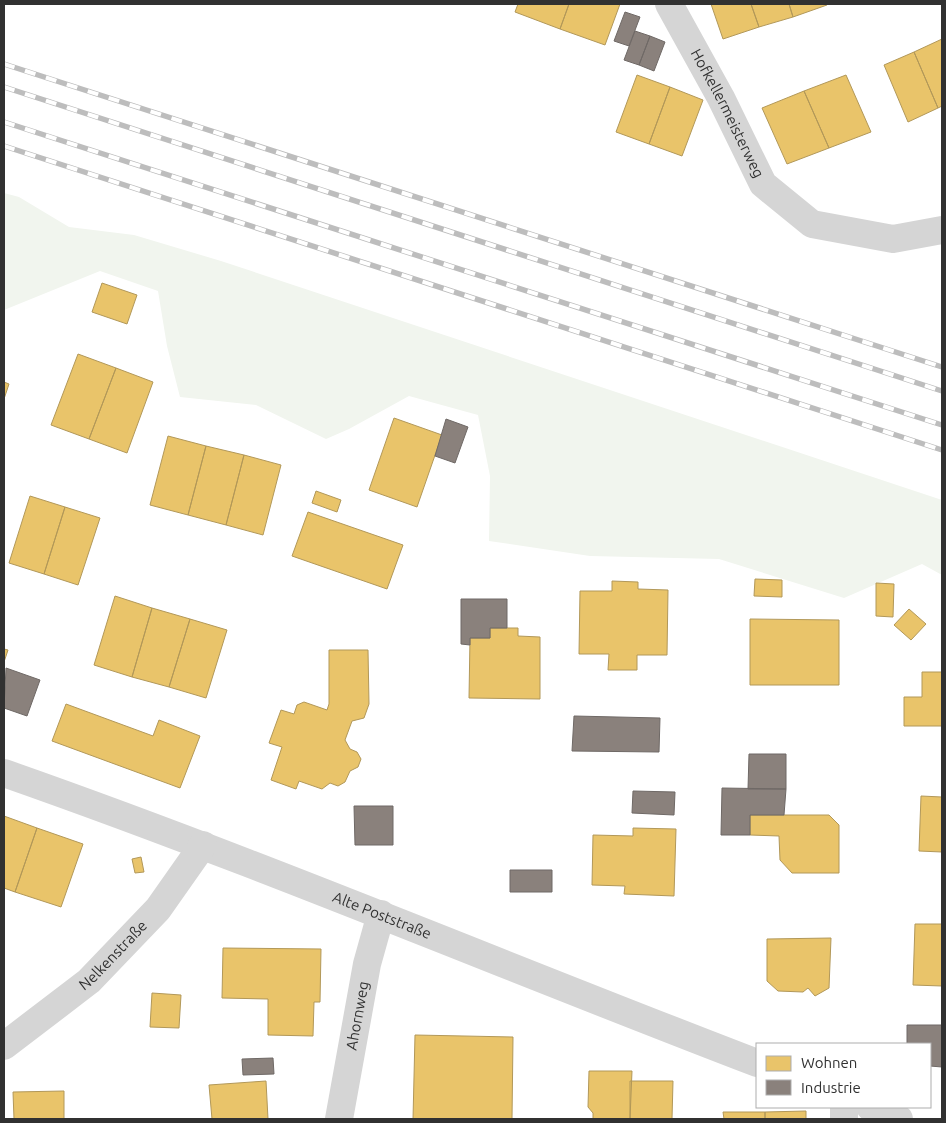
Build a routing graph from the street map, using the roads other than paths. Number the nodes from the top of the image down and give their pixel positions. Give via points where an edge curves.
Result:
1 (669, 4) edge
2 (942, 230) edge
3 (4, 772) edge
4 (203, 845) junction
5 (381, 914) junction
6 (4, 1046) edge
7 (756, 1063) edge
8 (872, 1108) edge
9 (339, 1119) edge
10 (899, 1119) edge

1 - 2 street, Hofkellermeisterweg via 721,98 763,184 812,224 893,239
3 - 4 street, Alte Poststraße
4 - 5 street, Alte Poststraße
4 - 6 street, Nelkenstraße via 158,909 89,981
5 - 7 street, Alte Poststraße
5 - 9 street, Ahornweg via 367,964
8 - 10 street

